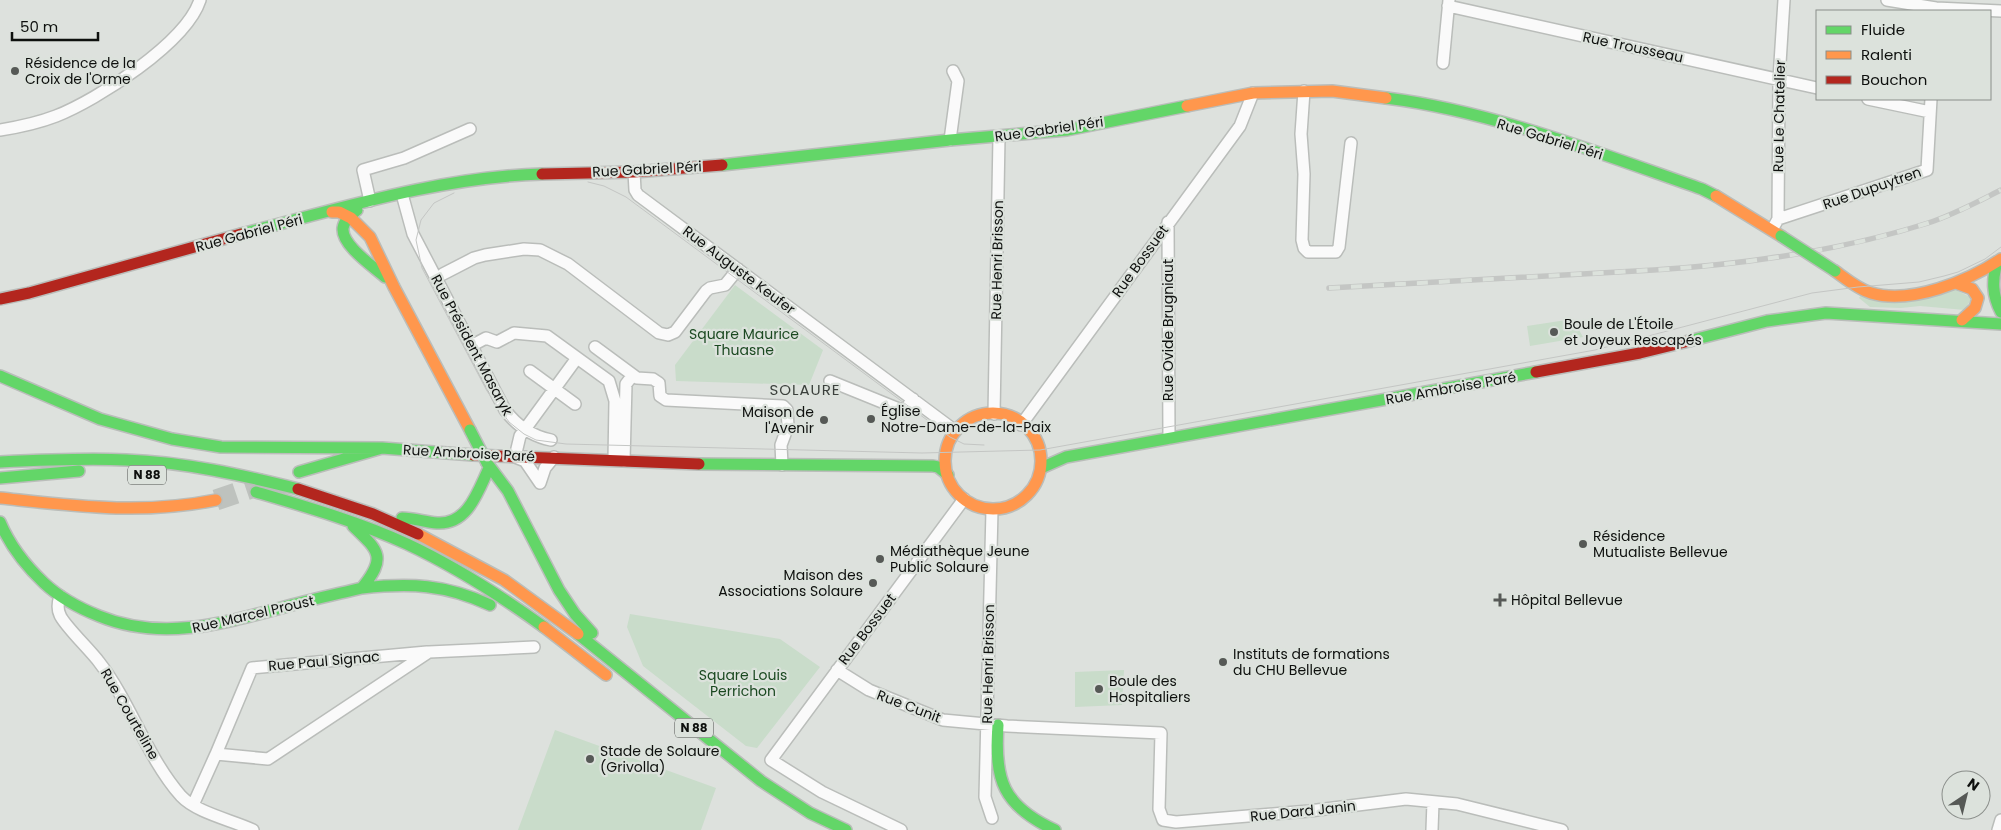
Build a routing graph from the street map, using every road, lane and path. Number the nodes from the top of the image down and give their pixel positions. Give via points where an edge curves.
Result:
1 (200, 0) edge
2 (1784, 0) edge
3 (1887, 0) edge
4 (1449, 3) edge
5 (1936, 10) edge
6 (1443, 63) dead end
7 (953, 72) dead end
8 (1779, 79) junction
9 (1816, 88) edge
10 (1304, 91) junction
11 (1253, 93) junction
12 (1873, 100) edge
13 (1931, 100) edge
14 (1930, 112) junction
15 (470, 129) dead end
16 (0, 130) edge
17 (999, 137) junction
18 (950, 140) junction
19 (1351, 143) dead end
20 (634, 172) junction
21 (402, 194) junction
22 (390, 198) junction
23 (370, 201) junction
24 (332, 212) junction
25 (352, 213) junction
26 (1778, 219) junction
27 (1168, 222) junction
28 (1776, 233) junction
29 (1999, 261) edge
30 (738, 269) junction
31 (443, 274) dead end
32 (1956, 283) junction
33 (394, 287) junction
34 (0, 299) edge
35 (2001, 312) edge
36 (1962, 320) junction
37 (2001, 324) edge
38 (471, 346) junction
39 (595, 347) dead end
40 (577, 358) junction
41 (530, 371) dead end
42 (633, 375) junction
43 (0, 376) edge
44 (830, 381) dead end
45 (554, 389) junction
46 (913, 399) junction
47 (575, 404) dead end
48 (994, 414) junction
49 (1021, 425) junction
50 (524, 430) junction
51 (952, 434) junction
52 (1168, 438) junction
53 (551, 440) dead end
54 (382, 448) junction
55 (515, 457) junction
56 (554, 457) junction
57 (619, 461) junction
58 (0, 462) edge
59 (488, 465) junction
60 (782, 465) junction
61 (1041, 468) junction
62 (92, 471) dead end
63 (299, 472) dead end
64 (948, 475) junction
65 (0, 478) edge
66 (245, 490) dead end
67 (0, 498) edge
68 (964, 499) junction
69 (216, 500) tunnel mouth
70 (992, 510) junction
71 (346, 519) junction
72 (386, 519) junction
73 (1, 528) edge
74 (362, 588) junction
75 (60, 596) junction
76 (526, 614) junction
77 (534, 647) dead end
78 (429, 652) junction
79 (600, 652) junction
80 (837, 670) junction
81 (619, 685) dead end
82 (992, 725) junction
83 (216, 754) junction
84 (1434, 802) junction
85 (193, 806) junction
86 (992, 818) dead end
87 (2001, 820) edge
88 (253, 830) edge
89 (846, 830) edge
90 (901, 830) edge
91 (1055, 830) edge
92 (1432, 830) edge
93 (1562, 830) edge
94 (1998, 830) edge

1 - 16 street via 191,17 173,37 120,82 57,116
2 - 8 street, Rue Le Chatelier
3 - 5 street
4 - 6 street
4 - 8 street, Rue Trousseau
7 - 18 street via 958,81
8 - 9 street, Rue Trousseau
8 - 26 street, Rue Le Chatelier
10 - 11 main road, Rue Gabriel Péri
10 - 19 street via 1302,240 1308,252 1336,252 1338,247
10 - 28 main road, Rue Gabriel Péri via 1395,99 1532,131 1702,190
11 - 17 main road, Rue Gabriel Péri via 1067,130
11 - 27 street, Rue Bossuet via 1240,126
12 - 14 street
13 - 14 street, Rue Dupuytren
14 - 26 street, Rue Dupuytren via 1927,170
15 - 23 street via 404,158 363,170
17 - 18 main road, Rue Gabriel Péri
17 - 48 street, Rue Henri Brisson
18 - 20 main road, Rue Gabriel Péri
20 - 21 main road, Rue Gabriel Péri via 514,175 440,185
20 - 30 street, Rue Auguste Keufer via 638,195
21 - 22 main road, Rue Gabriel Péri
21 - 38 street, Rue Président Masaryk via 413,234
22 - 23 main road, Rue Gabriel Péri
22 - 25 main road
23 - 24 main road, Rue Gabriel Péri
24 - 25 main road
24 - 34 main road, Rue Gabriel Péri
25 - 33 main road via 370,237
25 - 33 main road via 342,228 346,240
26 - 28 street, Rue Le Chatelier
27 - 49 street, Rue Bossuet
27 - 52 street, Rue Ovide Brugniaut
28 - 32 main road, Rue Gabriel Péri, bridge via 1870,292 1910,294
29 - 32 main road
29 - 35 main road via 1992,282 1995,302
30 - 31 street via 725,285 706,291 676,332 668,335 660,333 568,264 540,250 486,255
30 - 46 street, Rue Auguste Keufer
32 - 36 main road via 1975,290 1978,298 1977,306
33 - 59 main road, bridge
36 - 37 main road, Rue Ambroise Paré
36 - 52 main road, Rue Ambroise Paré via 1826,313 1767,321 1640,353
38 - 40 street via 486,338 497,342 514,333 547,336
38 - 50 street, Rue Président Masaryk via 505,410
39 - 42 street
40 - 45 street
40 - 57 street via 609,381 615,401
41 - 45 street
42 - 57 street via 626,384
42 - 60 street via 655,380 659,384 660,396 669,401 783,406 787,410 788,423 781,442
43 - 54 main road, Rue Ambroise Paré via 100,419 172,440 221,447
44 - 46 street via 904,411
45 - 47 street
45 - 50 street
46 - 51 street, Rue Auguste Keufer via 950,427
48 - 49 main road
48 - 51 main road via 974,417
49 - 61 main road via 1038,444
50 - 53 street
50 - 55 street via 517,442
51 - 64 main road via 946,449
52 - 61 main road, Rue Ambroise Paré via 1061,458
54 - 55 main road, Rue Ambroise Paré
54 - 63 main road
55 - 56 main road, Rue Ambroise Paré
55 - 56 street via 525,461 540,483
56 - 57 main road, Rue Ambroise Paré
57 - 60 main road, Rue Ambroise Paré
58 - 72 main road, N 88 via 82,458 174,464 289,486
59 - 72 main road via 473,503 454,519 441,523 410,517
59 - 79 main road via 508,490 559,590 592,632
60 - 64 main road, Rue Ambroise Paré via 934,466
61 - 70 main road via 1025,497 1010,506
62 - 65 main road
64 - 68 main road
66 - 71 main road
67 - 69 main road via 99,509 149,510
68 - 70 main road
68 - 80 street, Rue Bossuet
70 - 82 street, Rue Henri Brisson
71 - 74 main road via 376,548 378,556 373,576
71 - 76 main road via 408,544
72 - 79 main road, N 88 via 488,571 532,599
73 - 75 main road via 24,564
74 - 75 main road, Rue Marcel Proust via 219,624 169,630 146,630 103,619
74 - 76 main road, Rue Marcel Proust via 399,583 447,587 468,593 507,613
75 - 85 street, Rue Courteline via 60,616 112,678 158,763
76 - 81 main road
77 - 78 street, Rue Paul Signac
78 - 83 street, Rue Paul Signac via 268,759
78 - 83 street, Rue Paul Signac via 252,668
79 - 89 main road, N 88 via 757,779 796,805
80 - 82 street, Rue Cunit via 869,690 943,720
80 - 90 street, Rue Bossuet via 771,760 822,792
82 - 84 street, Rue Dard Janin via 1160,733 1159,810 1163,820 1176,822 1309,811 1406,799
82 - 86 street, Rue Henri Brisson via 985,798
82 - 91 main road via 997,768 1004,789 1019,810
83 - 85 street, Rue Paul Signac
84 - 92 street
84 - 93 street via 1458,804
85 - 88 street, Rue Courteline
87 - 94 street

